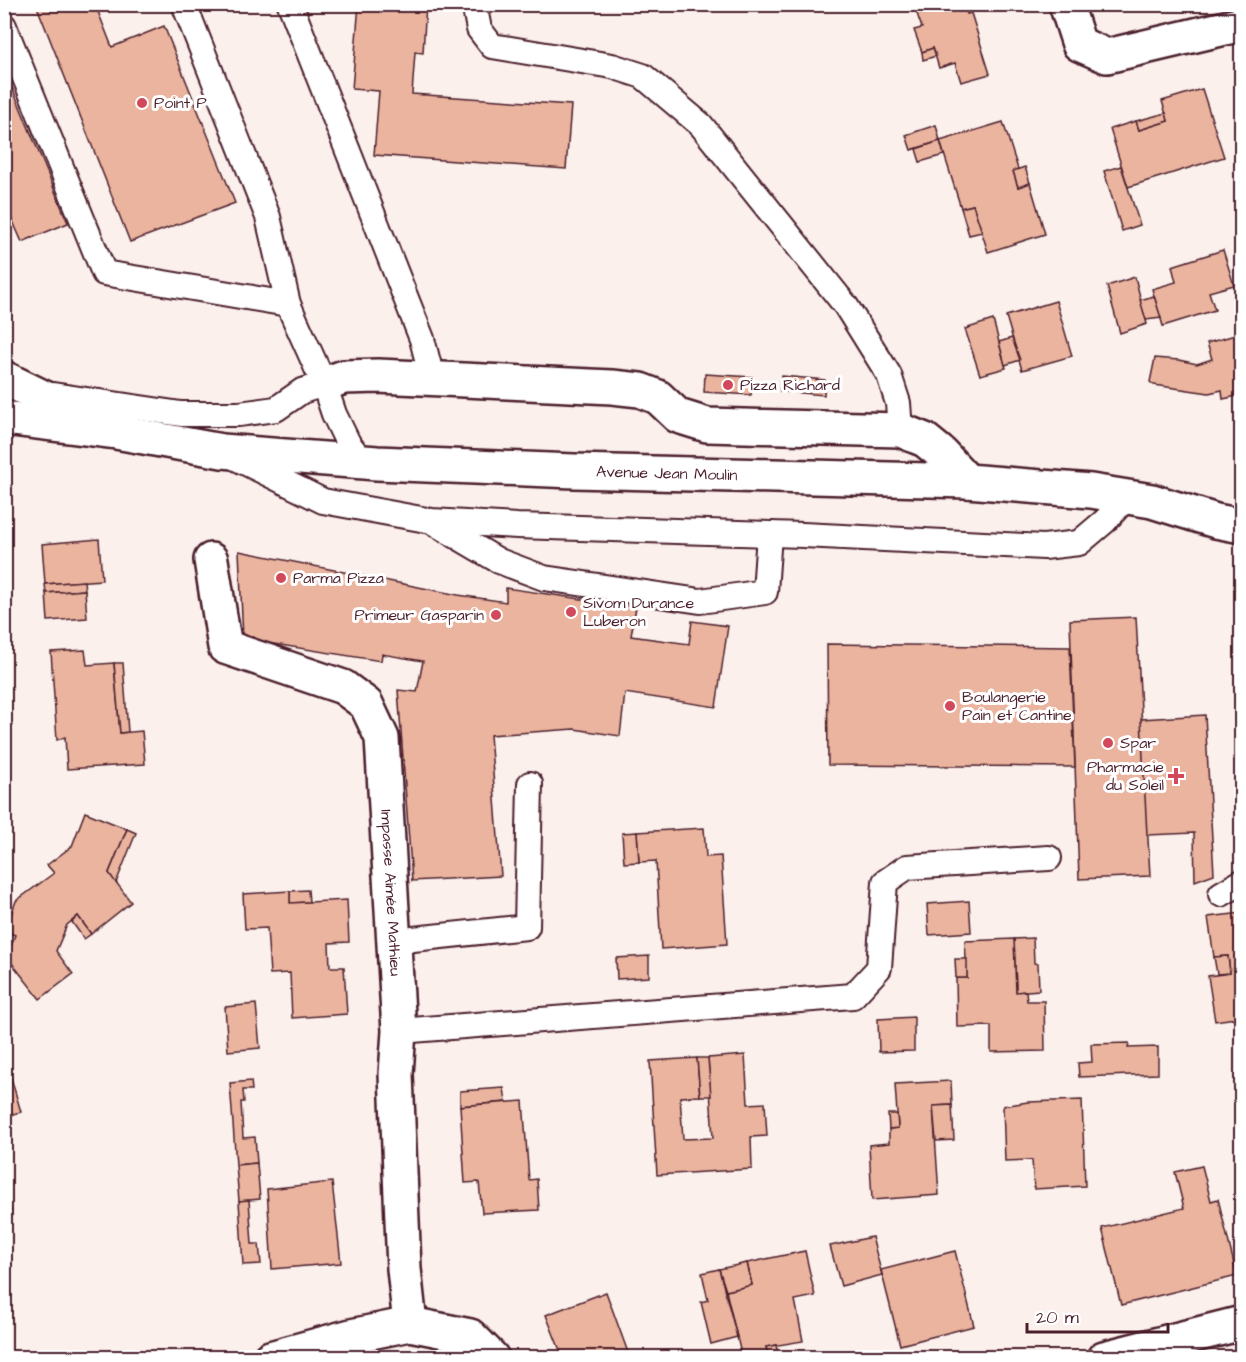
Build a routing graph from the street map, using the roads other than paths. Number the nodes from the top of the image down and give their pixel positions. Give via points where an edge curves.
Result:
1 (184, 4) edge
2 (290, 4) edge
3 (474, 4) edge
4 (1066, 4) edge
5 (1242, 24) edge
6 (4, 26) edge
7 (288, 304) junction
8 (432, 378) junction
9 (324, 384) junction
10 (18, 385) edge
11 (4, 417) edge
12 (900, 430) junction
13 (116, 432) junction
14 (222, 451) junction
15 (362, 461) junction
16 (967, 481) junction
17 (1127, 497) junction
18 (432, 521) junction
19 (1229, 524) edge
20 (769, 534) junction
21 (1242, 541) edge
22 (211, 560) dead end
23 (530, 784) dead end
24 (1048, 858) dead end
25 (394, 941) junction
26 (399, 1031) junction
27 (1242, 1323) edge
28 (410, 1324) junction
29 (270, 1358) edge
30 (492, 1358) edge
31 (1104, 1358) edge

1 - 7 lane via 268,217
2 - 8 lane via 422,339
3 - 12 lane via 478,29 492,46 612,66 643,76 701,125 846,306 889,375 898,403
4 - 5 street via 1079,44 1107,56
6 - 7 lane via 104,273
7 - 9 lane
8 - 9 street via 344,377
8 - 12 street via 640,390 658,397 678,416 708,425
9 - 10 lane via 302,391 276,409 239,414 181,414
9 - 15 lane via 348,443
10 - 13 street, Avenue Jean Moulin
11 - 13 street, Avenue Jean Moulin
12 - 16 street via 925,440
13 - 14 street, Avenue Jean Moulin
14 - 15 street, Avenue Jean Moulin
14 - 18 lane via 322,501
15 - 16 street, Avenue Jean Moulin
16 - 17 street, Avenue Jean Moulin
17 - 19 street, Avenue Jean Moulin
17 - 20 lane via 1079,543 1064,546
18 - 20 lane
18 - 20 lane via 499,561 544,578 700,601 765,592
19 - 21 street, Avenue Jean Moulin
22 - 25 street, Impasse Aimée Mathieu via 225,647 343,687 366,704 382,738
23 - 25 lane via 527,927
24 - 26 lane via 907,867 885,882 879,968 853,996
25 - 26 street, Impasse Aimée Mathieu
26 - 28 street, Impasse Aimée Mathieu via 396,1074
27 - 31 street
28 - 29 street
28 - 30 street via 470,1336

